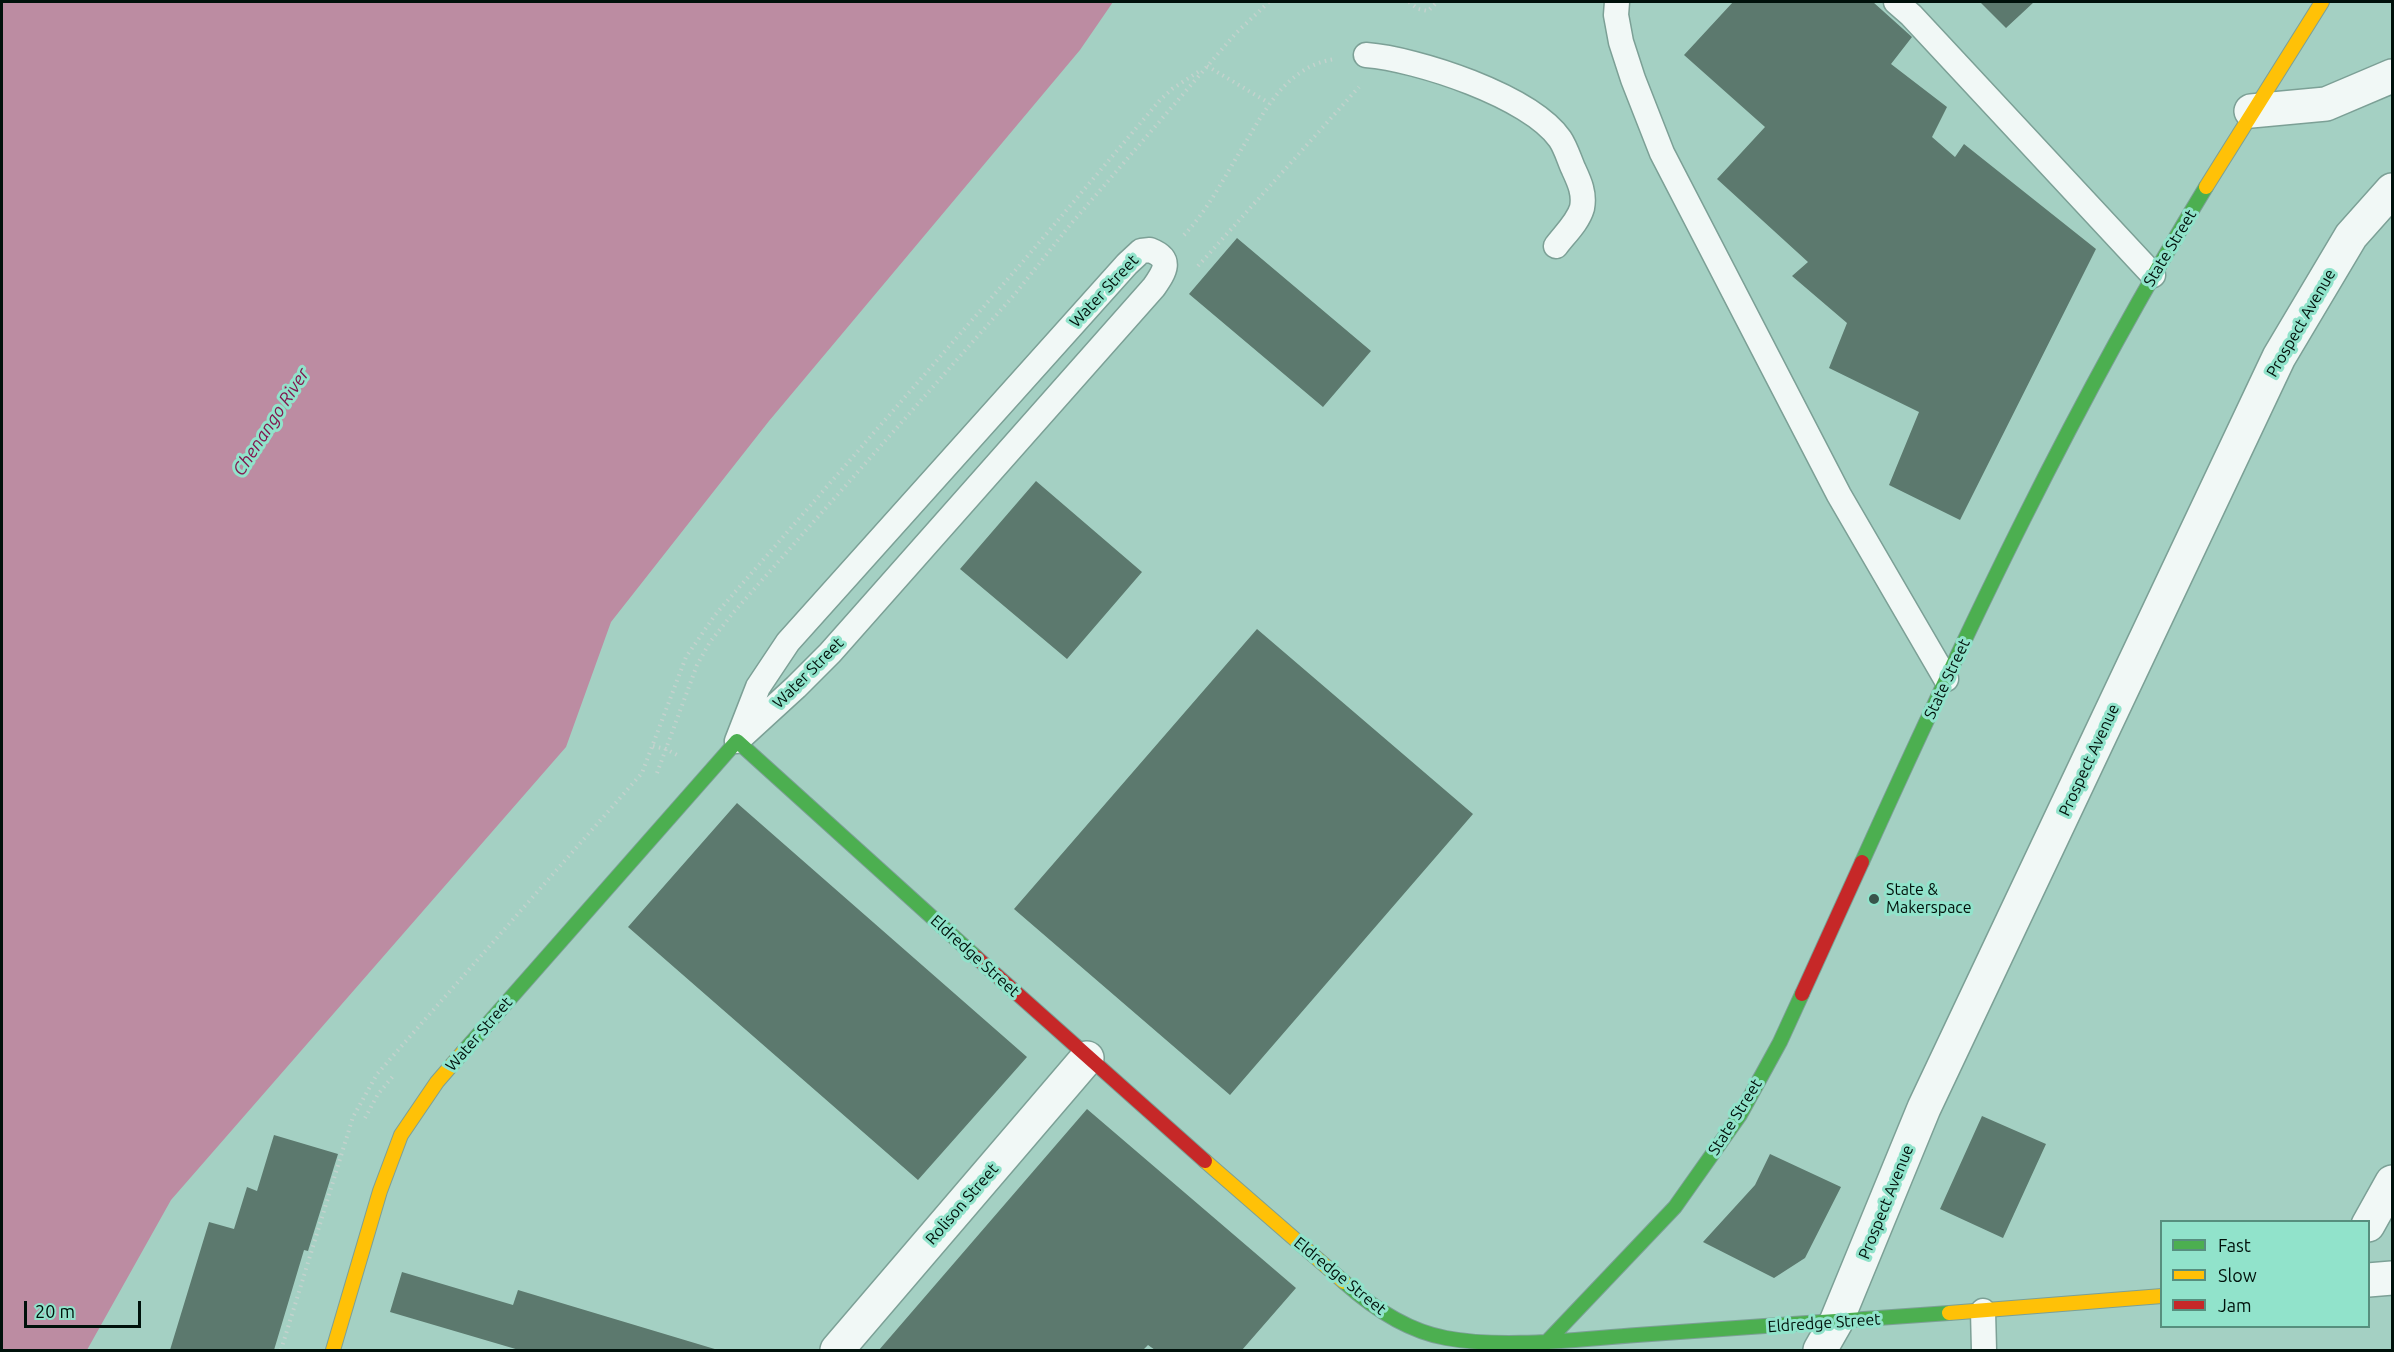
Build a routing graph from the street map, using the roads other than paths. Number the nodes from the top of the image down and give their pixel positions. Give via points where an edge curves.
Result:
1 (1617, 2) edge
2 (1896, 2) edge
3 (2322, 2) edge
4 (1366, 56) road end
5 (2392, 76) edge
6 (2251, 111) junction
7 (2392, 190) edge
8 (1556, 246) dead end
9 (2153, 275) junction
10 (1947, 679) junction
11 (737, 741) junction
12 (1087, 1058) junction
13 (2392, 1182) edge
14 (2370, 1221) edge
15 (2392, 1278) edge
16 (2370, 1280) edge
17 (2160, 1296) edge
18 (1983, 1311) junction
19 (1836, 1322) junction
20 (1544, 1346) edge
21 (333, 1350) edge
22 (837, 1350) edge
23 (1820, 1350) edge
24 (1984, 1350) edge

1 - 10 lane via 1621,42 1662,153 1839,495
2 - 9 lane
3 - 6 street, State Street
4 - 8 lane via 1394,59 1490,90 1549,127 1561,140 1583,199 1576,221
5 - 6 street via 2326,104
6 - 9 street, State Street
7 - 19 street, Prospect Avenue via 2351,236 2279,357 1929,1097
9 - 10 street, State Street via 2117,336 2002,558
10 - 20 street, State Street via 1780,1042 1740,1115 1675,1207
11 - 11 lane, Water Street via 758,687 788,642 1134,256 1141,251 1159,253 1166,268 1147,296 830,653
11 - 12 street, Eldredge Street
11 - 21 street, Water Street via 412,1115 380,1191
12 - 20 street, Eldredge Street via 1361,1297 1388,1316 1444,1338
12 - 22 street, Rolison Street
13 - 14 street
15 - 16 street
17 - 18 street, Eldredge Street
18 - 19 street, Eldredge Street
18 - 24 lane
19 - 20 street, Eldredge Street
19 - 23 street, Prospect Avenue

